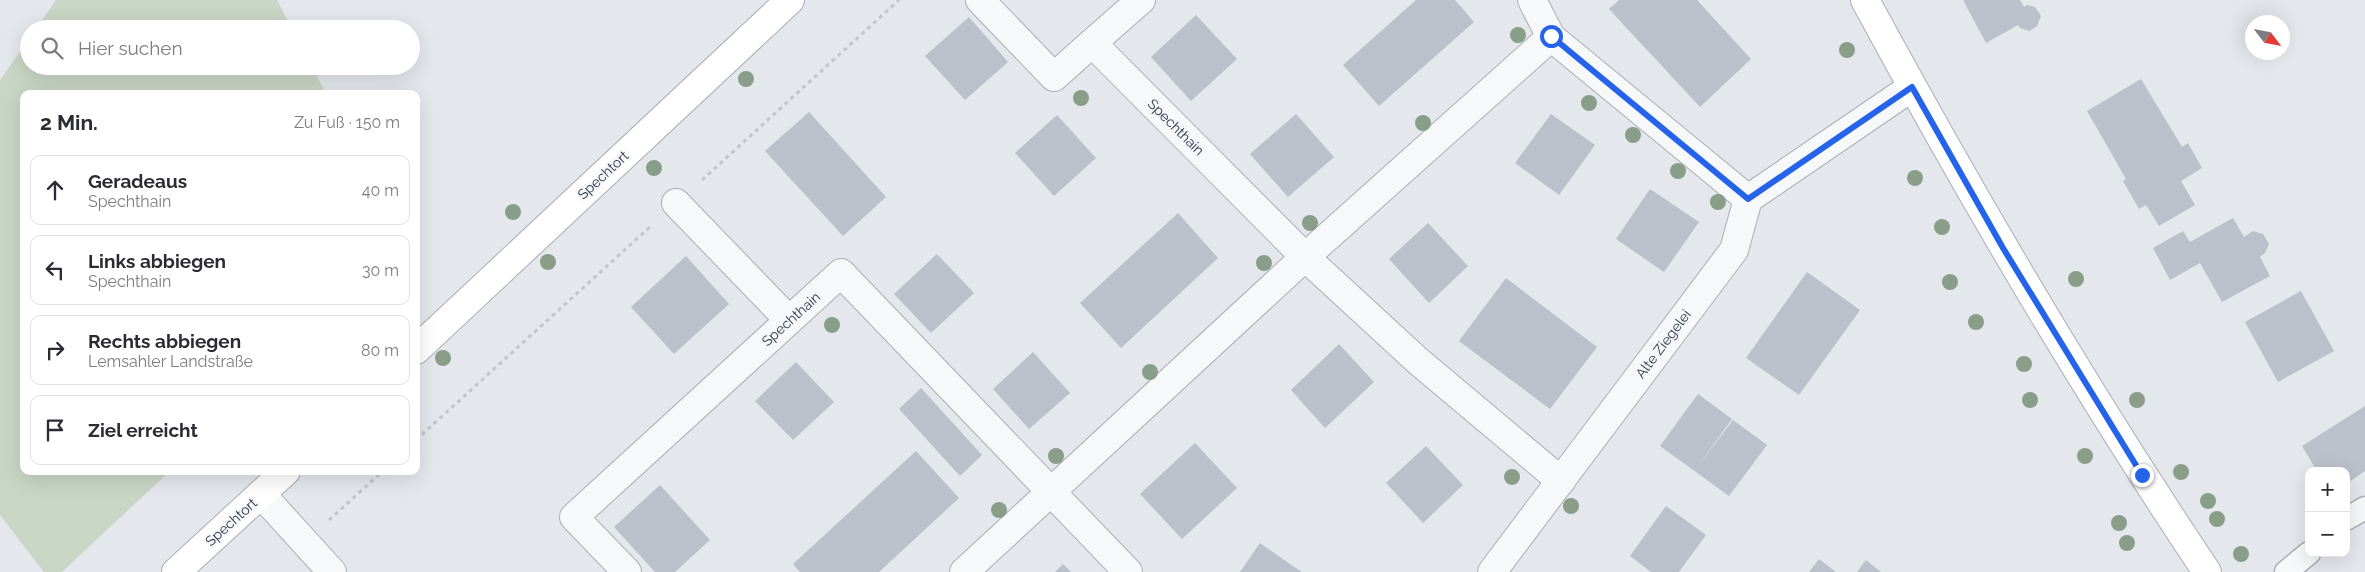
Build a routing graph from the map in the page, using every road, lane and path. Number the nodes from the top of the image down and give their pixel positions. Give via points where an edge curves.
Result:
1 (790, 0) edge
2 (980, 0) edge
3 (1141, 0) edge
4 (1532, 0) edge
5 (1865, 0) edge
6 (1551, 36) junction
7 (1092, 43) junction
8 (1912, 87) junction
9 (1748, 199) junction
10 (676, 203) dead end
11 (1305, 257) junction
12 (789, 320) junction
13 (420, 346) edge
14 (282, 475) edge
15 (378, 475) edge
16 (1561, 481) junction
17 (1049, 492) junction
18 (261, 494) junction
19 (2365, 508) edge
20 (2350, 517) edge
21 (305, 542) junction
22 (2305, 556) edge
23 (176, 572) edge
24 (332, 572) edge
25 (627, 572) edge
26 (964, 572) edge
27 (1128, 572) edge
28 (1492, 572) edge
29 (2207, 572) edge
30 (2286, 572) edge

1 - 13 street, Spechtort
2 - 7 street via 1054,77
3 - 7 street
4 - 6 street
5 - 8 street
6 - 9 street
6 - 11 street
7 - 11 street, Spechthain
8 - 9 street
8 - 29 street via 2039,308 2142,475
9 - 16 street, Alte Ziegelei via 1734,250
10 - 12 street
11 - 16 street via 1418,361
11 - 17 street
12 - 17 street, Spechthain via 841,273
12 - 25 street, Spechthain via 574,517
14 - 18 street, Spechtort
15 - 21 path
16 - 28 street, Alte Ziegelei
17 - 26 street
17 - 27 street
18 - 21 street
18 - 23 street, Spechtort
19 - 20 lane
21 - 24 street
22 - 30 lane

